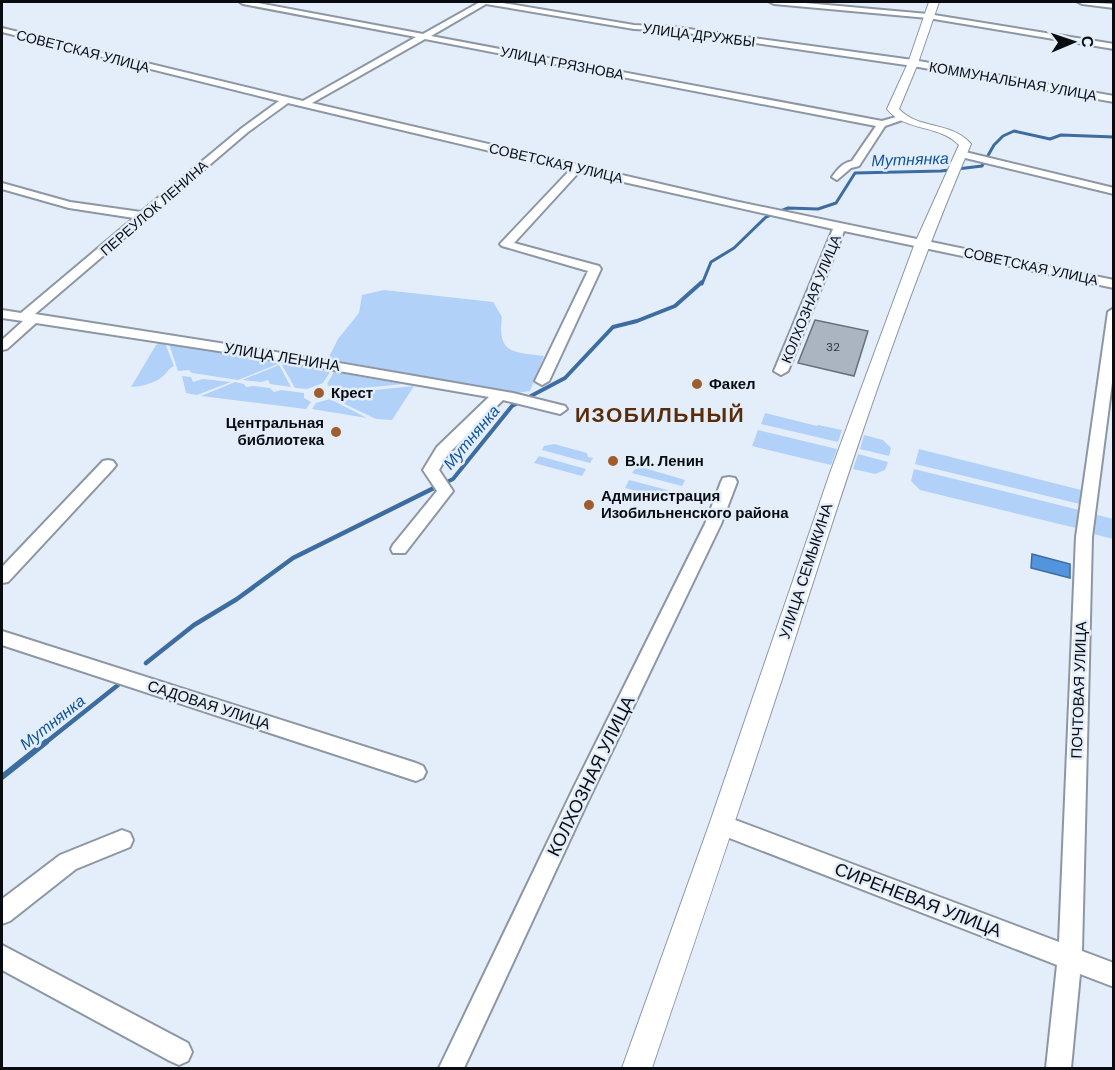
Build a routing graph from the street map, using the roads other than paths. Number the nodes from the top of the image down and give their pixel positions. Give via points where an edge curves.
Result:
1 (243, 2) edge
2 (485, 2) edge
3 (774, 2) edge
4 (934, 2) edge
5 (1082, 2) edge
6 (1113, 6) edge
7 (928, 15) junction
8 (2, 30) edge
9 (423, 36) junction
10 (1113, 47) edge
11 (913, 63) junction
12 (1113, 99) edge
13 (285, 101) junction
14 (302, 105) junction
15 (903, 118) junction
16 (882, 124) junction
17 (956, 164) junction
18 (577, 168) junction
19 (837, 177) dead end
20 (2, 186) edge
21 (1113, 191) edge
22 (145, 216) junction
23 (840, 227) junction
24 (922, 243) junction
25 (1113, 284) edge
26 (1113, 312) edge
27 (2, 314) edge
28 (29, 318) junction
29 (2, 346) edge
30 (781, 371) dead end
31 (542, 381) dead end
32 (507, 396) junction
33 (560, 409) dead end
34 (108, 465) dead end
35 (729, 482) dead end
36 (399, 549) dead end
37 (2, 577) edge
38 (2, 638) edge
39 (416, 772) dead end
40 (722, 825) junction
41 (122, 840) dead end
42 (2, 913) edge
43 (2, 957) edge
44 (1070, 958) junction
45 (1113, 975) edge
46 (179, 1052) dead end
47 (451, 1068) edge
48 (637, 1068) edge
49 (1058, 1068) edge

1 - 9 street, УЛИЦА ГРЯЗНОВА
2 - 9 street
2 - 11 street, УЛИЦА ДРУЖБЫ via 634,27 674,29
3 - 7 street
4 - 7 main road
5 - 6 street
7 - 10 street
7 - 11 main road
8 - 13 street, СОВЕТСКАЯ УЛИЦА
9 - 14 street
9 - 16 street, УЛИЦА ГРЯЗНОВА
11 - 12 street, КОММУНАЛЬНАЯ УЛИЦА
11 - 15 main road via 893,109
13 - 14 street, СОВЕТСКАЯ УЛИЦА
13 - 22 street, ПЕРЕУЛОК ЛЕНИНА
14 - 18 street, СОВЕТСКАЯ УЛИЦА
15 - 16 street
15 - 17 main road via 956,135 965,144
16 - 19 street via 855,164 848,165
17 - 21 street via 978,157 992,159
17 - 24 main road, УЛИЦА СЕМЫКИНА
18 - 23 street, СОВЕТСКАЯ УЛИЦА
18 - 31 street via 506,244 595,269
20 - 22 street via 69,204
22 - 28 street, ПЕРЕУЛОК ЛЕНИНА
23 - 24 street, СОВЕТСКАЯ УЛИЦА
23 - 30 street, КОЛХОЗНАЯ УЛИЦА
24 - 25 street, СОВЕТСКАЯ УЛИЦА
24 - 40 main road, УЛИЦА СЕМЫКИНА via 839,473
26 - 44 street, ПОЧТОВАЯ УЛИЦА via 1084,537
27 - 28 street, УЛИЦА ЛЕНИНА
28 - 29 street, ПЕРЕУЛОК ЛЕНИНА
28 - 32 street, УЛИЦА ЛЕНИНА
32 - 33 street, УЛИЦА ЛЕНИНА
32 - 36 street via 442,451 431,470 441,484
34 - 37 street
35 - 47 street, КОЛХОЗНАЯ УЛИЦА via 713,524
38 - 39 street, САДОВАЯ УЛИЦА
40 - 44 street, СИРЕНЕВАЯ УЛИЦА
40 - 48 main road, УЛИЦА СЕМЫКИНА
41 - 42 street via 68,862
43 - 46 street
44 - 45 street, СИРЕНЕВАЯ УЛИЦА
44 - 49 street, ПОЧТОВАЯ УЛИЦА

